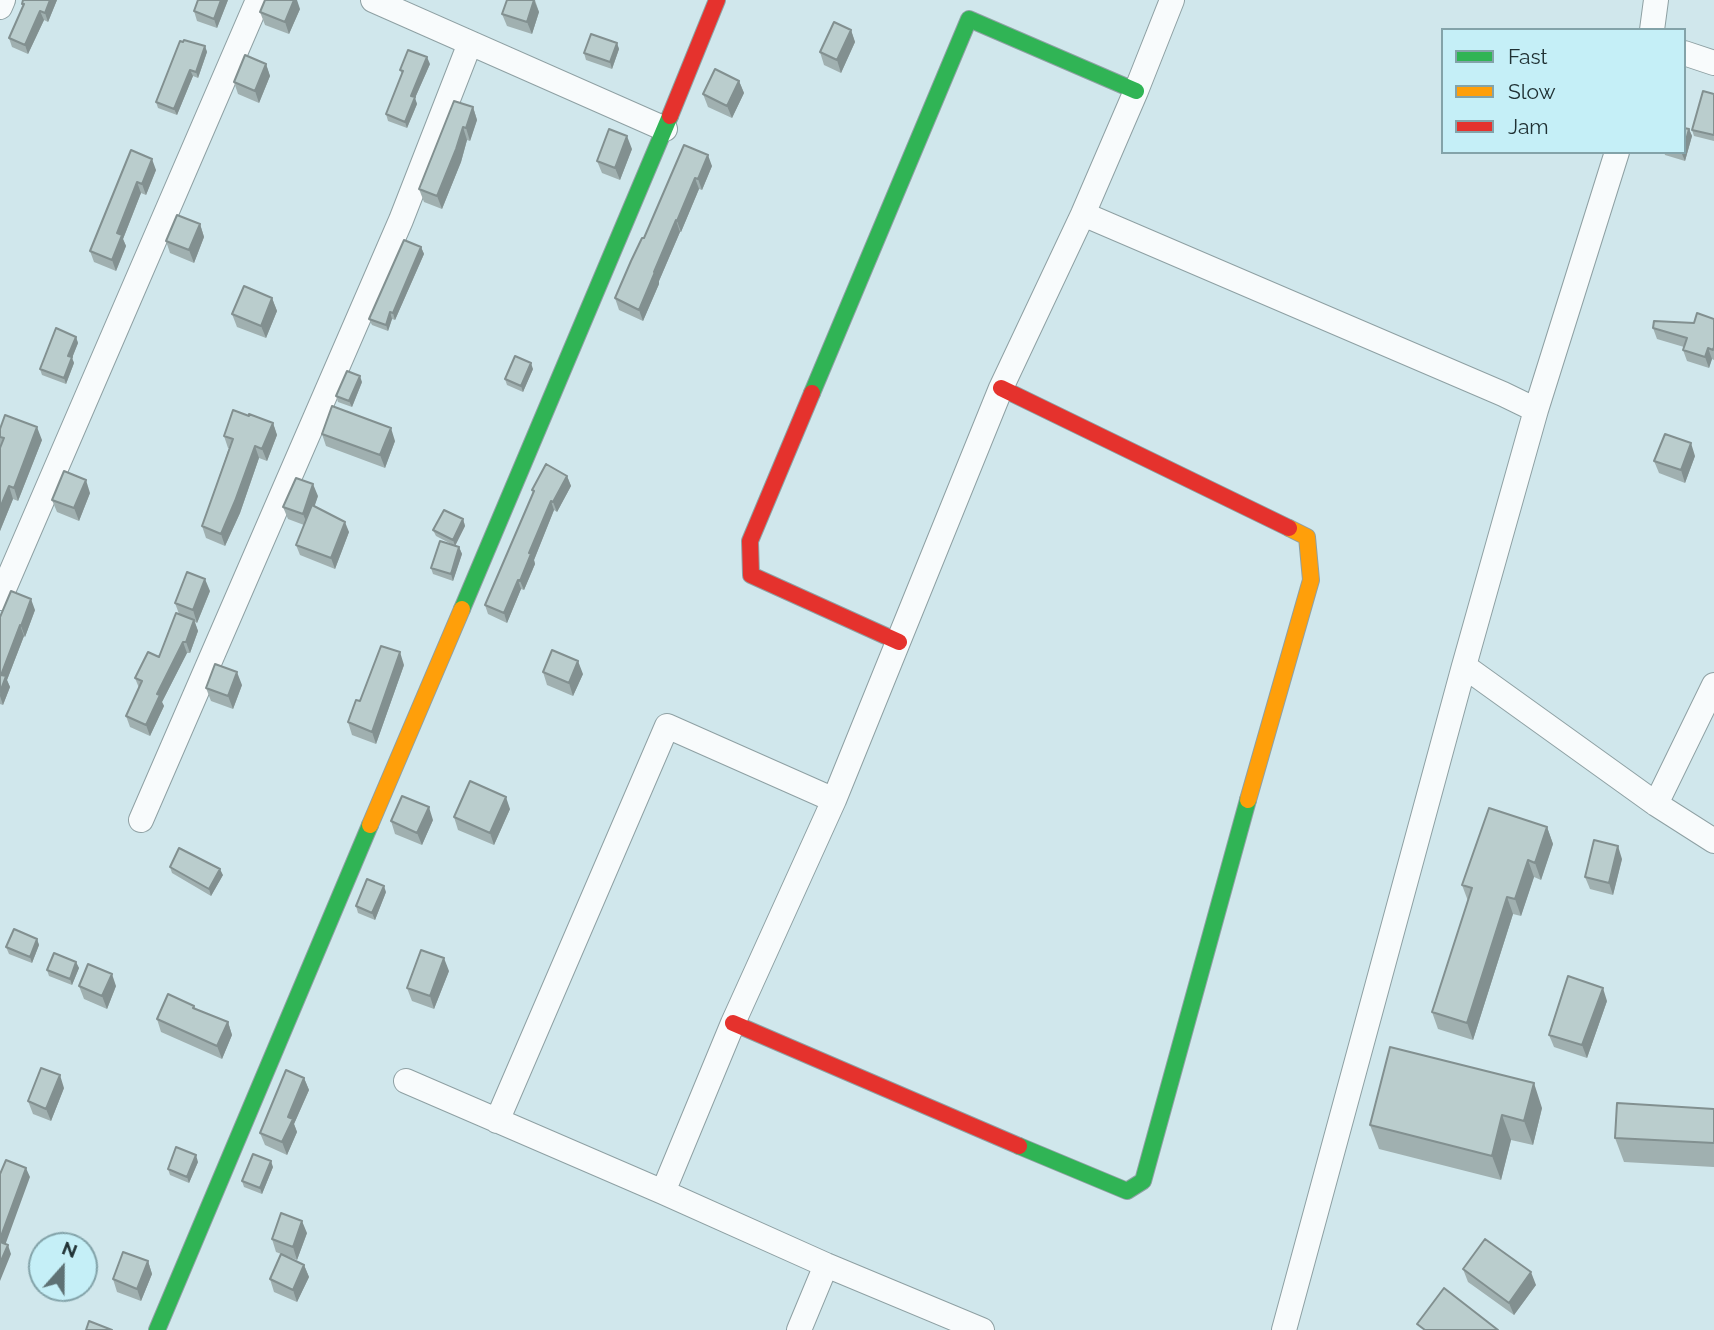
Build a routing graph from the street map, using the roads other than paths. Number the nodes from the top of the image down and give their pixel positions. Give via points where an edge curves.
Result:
1 (3, 0) edge
2 (258, 0) edge
3 (373, 0) edge
4 (717, 0) edge
5 (1172, 0) edge
6 (1656, 0) edge
7 (0, 7) edge
8 (1653, 28) edge
9 (470, 43) junction
10 (1686, 54) edge
11 (1714, 63) edge
12 (1136, 91) junction
13 (665, 129) junction
14 (1616, 154) edge
15 (1083, 214) junction
16 (1001, 388) junction
17 (1536, 410) junction
18 (5, 569) edge
19 (0, 598) edge
20 (899, 642) junction
21 (1464, 666) junction
22 (1714, 685) edge
23 (834, 800) junction
24 (1656, 804) junction
25 (141, 820) dead end
26 (1714, 841) edge
27 (733, 1023) junction
28 (406, 1081) dead end
29 (496, 1121) junction
30 (663, 1192) junction
31 (826, 1265) junction
32 (157, 1330) edge
33 (799, 1330) edge
34 (982, 1330) edge
35 (1284, 1330) edge

1 - 7 street
2 - 18 street
3 - 9 street
4 - 13 street
5 - 12 street
6 - 8 street
9 - 13 street
9 - 25 street via 401,220
10 - 11 street
12 - 15 street
12 - 20 street via 969,19 750,541 751,575
13 - 32 street
14 - 17 street
15 - 16 street
15 - 17 street
16 - 20 street
16 - 27 street via 1307,537 1311,580 1143,1181 1126,1191
17 - 21 street
18 - 19 street
20 - 23 street
21 - 24 street
21 - 35 street
22 - 24 street
23 - 27 street
23 - 29 street via 667,726
24 - 26 street
27 - 30 street
28 - 29 street
29 - 30 street
30 - 31 street
31 - 33 street
31 - 34 street

